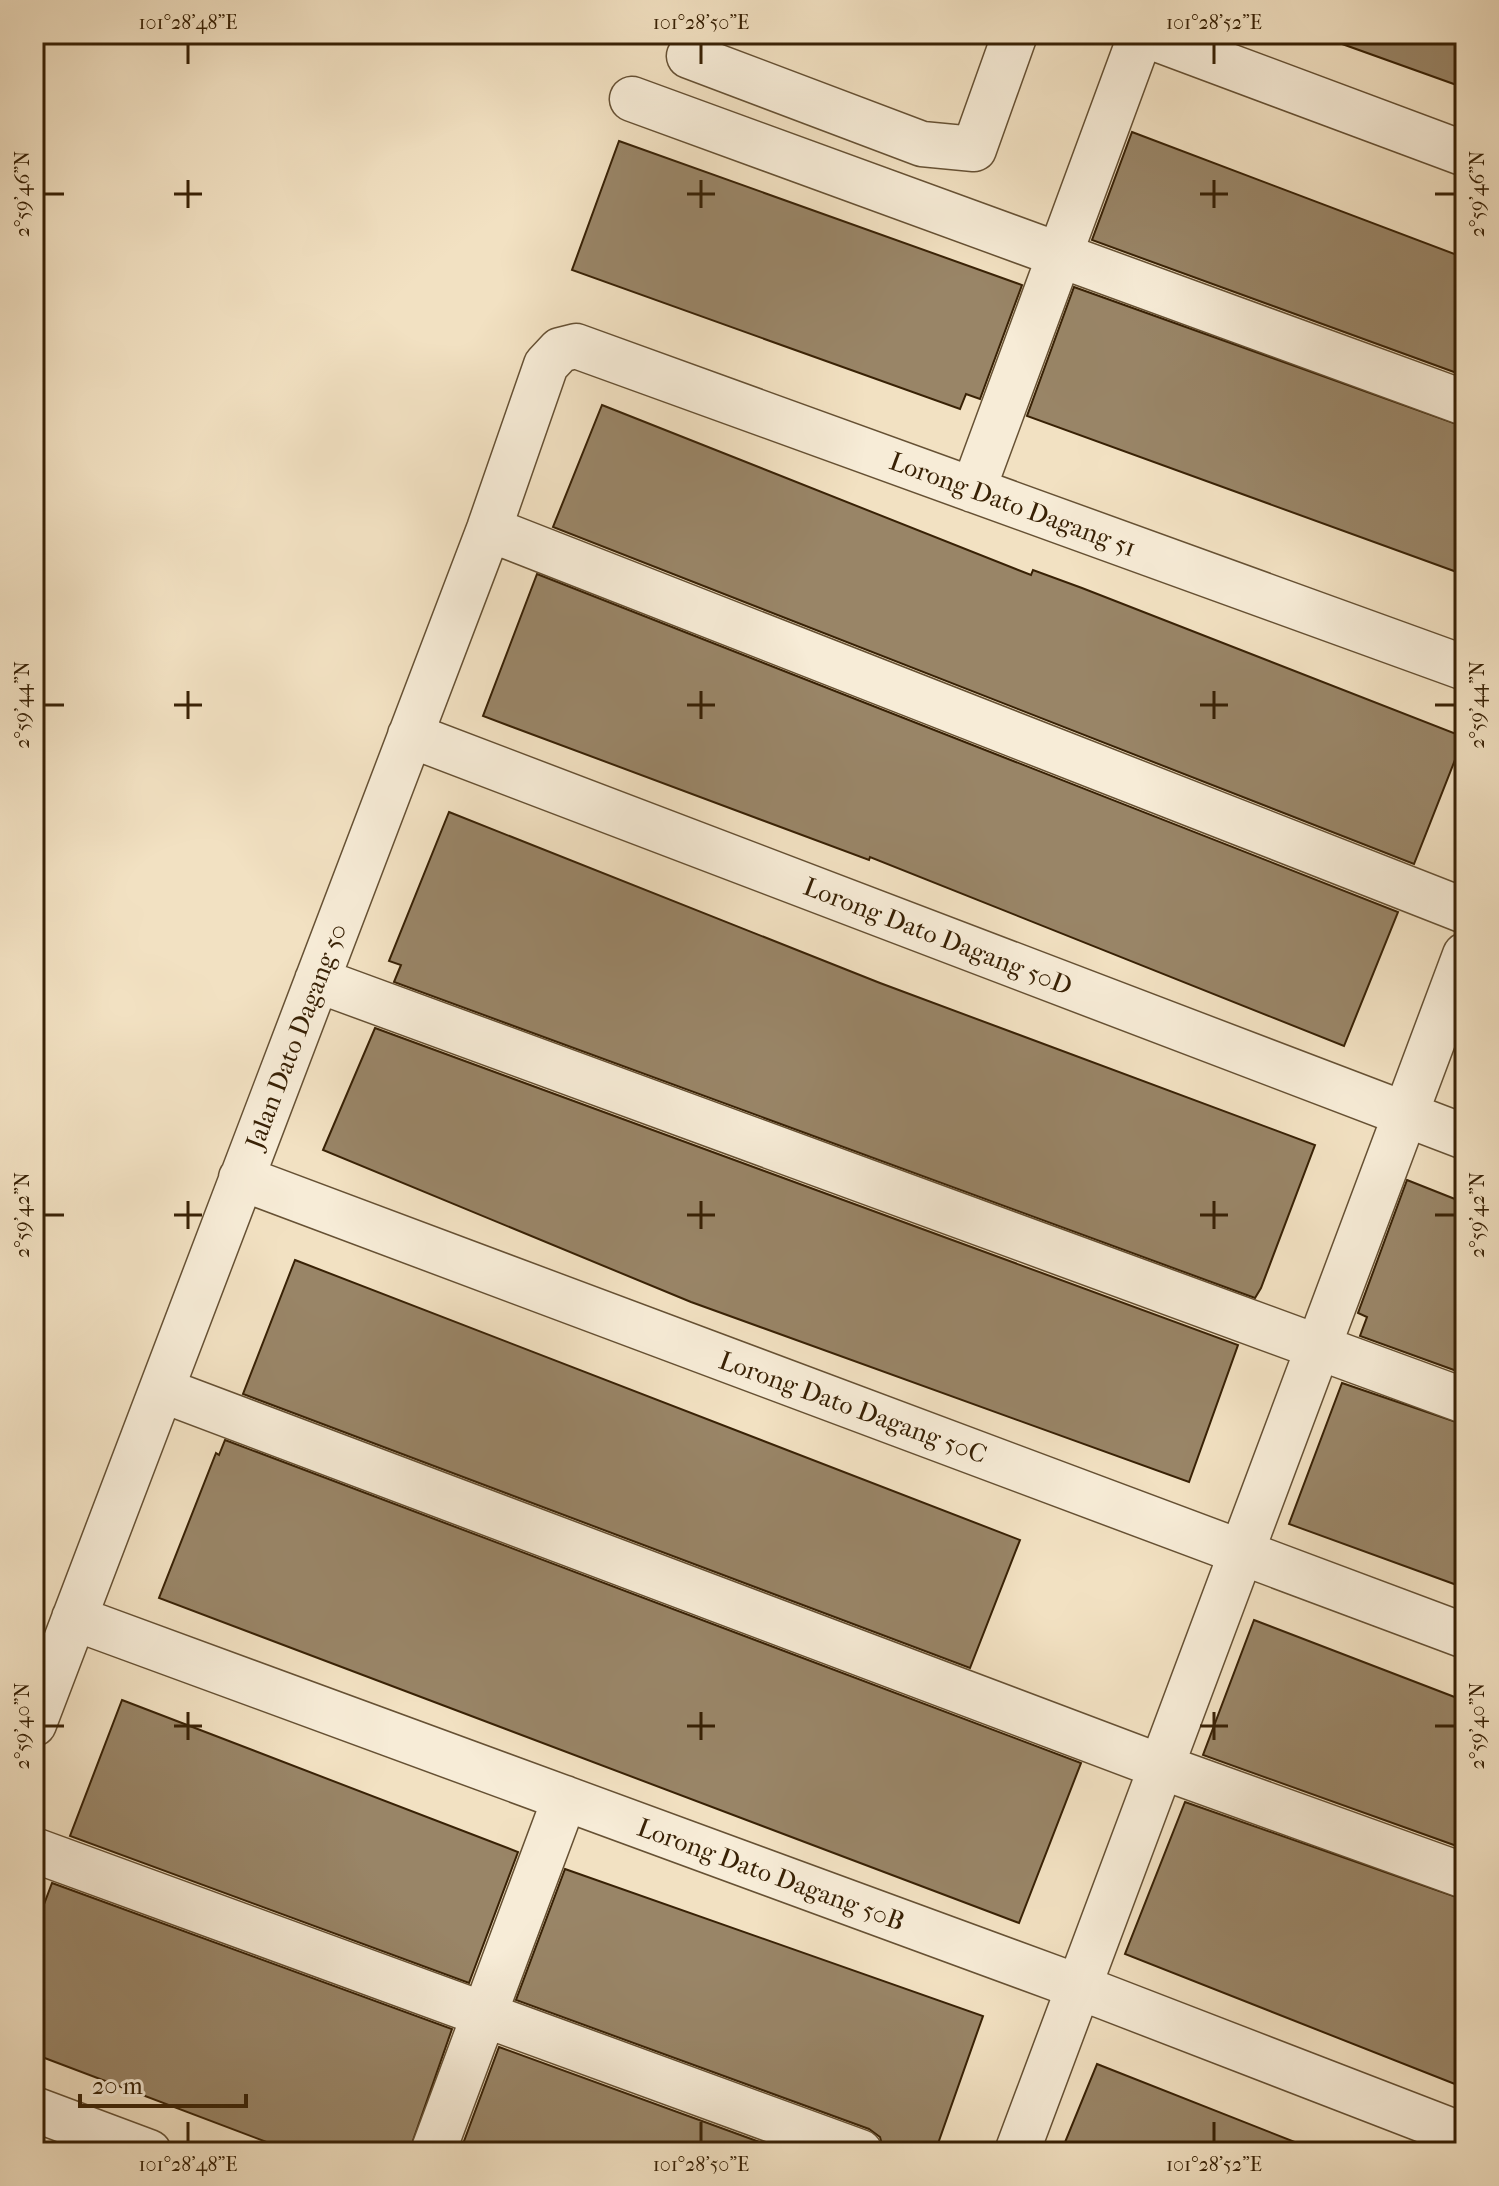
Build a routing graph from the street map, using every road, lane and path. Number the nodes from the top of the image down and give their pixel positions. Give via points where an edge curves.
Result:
1 (1015, 34) edge
2 (1142, 34) edge
3 (692, 45) edge
4 (1465, 154) edge
5 (1062, 253) junction
6 (560, 350) joint
7 (1465, 403) edge
8 (973, 490) junction
9 (489, 529) junction
10 (1465, 668) edge
11 (410, 735) junction
12 (1465, 911) edge
13 (1465, 955) edge
14 (317, 980) junction
15 (1406, 1114) junction
16 (1465, 1137) edge
17 (241, 1178) junction
18 (1319, 1348) junction
19 (162, 1390) junction
20 (1465, 1401) edge
21 (1242, 1552) junction
22 (74, 1618) junction
23 (1465, 1636) edge
24 (34, 1724) edge
25 (1162, 1767) junction
26 (565, 1798) junction
27 (34, 1850) edge
28 (1465, 1876) edge
29 (1079, 1987) junction
30 (483, 2015) junction
31 (34, 2109) edge
32 (1465, 2136) edge
33 (149, 2152) edge
34 (433, 2152) edge
35 (860, 2152) edge
36 (1017, 2152) edge

1 - 3 street via 974,149 922,144
2 - 4 street
2 - 5 street
3 - 5 street via 651,105
5 - 7 street
5 - 8 street
6 - 8 street, Lorong Dato Dagang 51 via 576,346
6 - 9 street, Jalan Dato Dagang 50 via 546,365
8 - 10 street, Lorong Dato Dagang 51
9 - 11 street, Jalan Dato Dagang 50
9 - 12 street
11 - 14 street, Jalan Dato Dagang 50
11 - 15 street, Lorong Dato Dagang 50D
13 - 15 street
14 - 17 street, Jalan Dato Dagang 50
14 - 18 street
15 - 16 street, Lorong Dato Dagang 50D
15 - 18 street
17 - 19 street, Jalan Dato Dagang 50
17 - 21 street, Lorong Dato Dagang 50C
18 - 20 street
18 - 21 street
19 - 22 street, Jalan Dato Dagang 50
19 - 25 street
21 - 23 street, Lorong Dato Dagang 50C
21 - 25 street
22 - 24 street, Jalan Dato Dagang 50
22 - 26 street, Lorong Dato Dagang 50B
25 - 28 street
25 - 29 street
26 - 29 street, Lorong Dato Dagang 50B
26 - 30 street
27 - 30 street
29 - 32 street, Lorong Dato Dagang 50B
29 - 36 street
30 - 34 street
30 - 35 street
31 - 33 street

